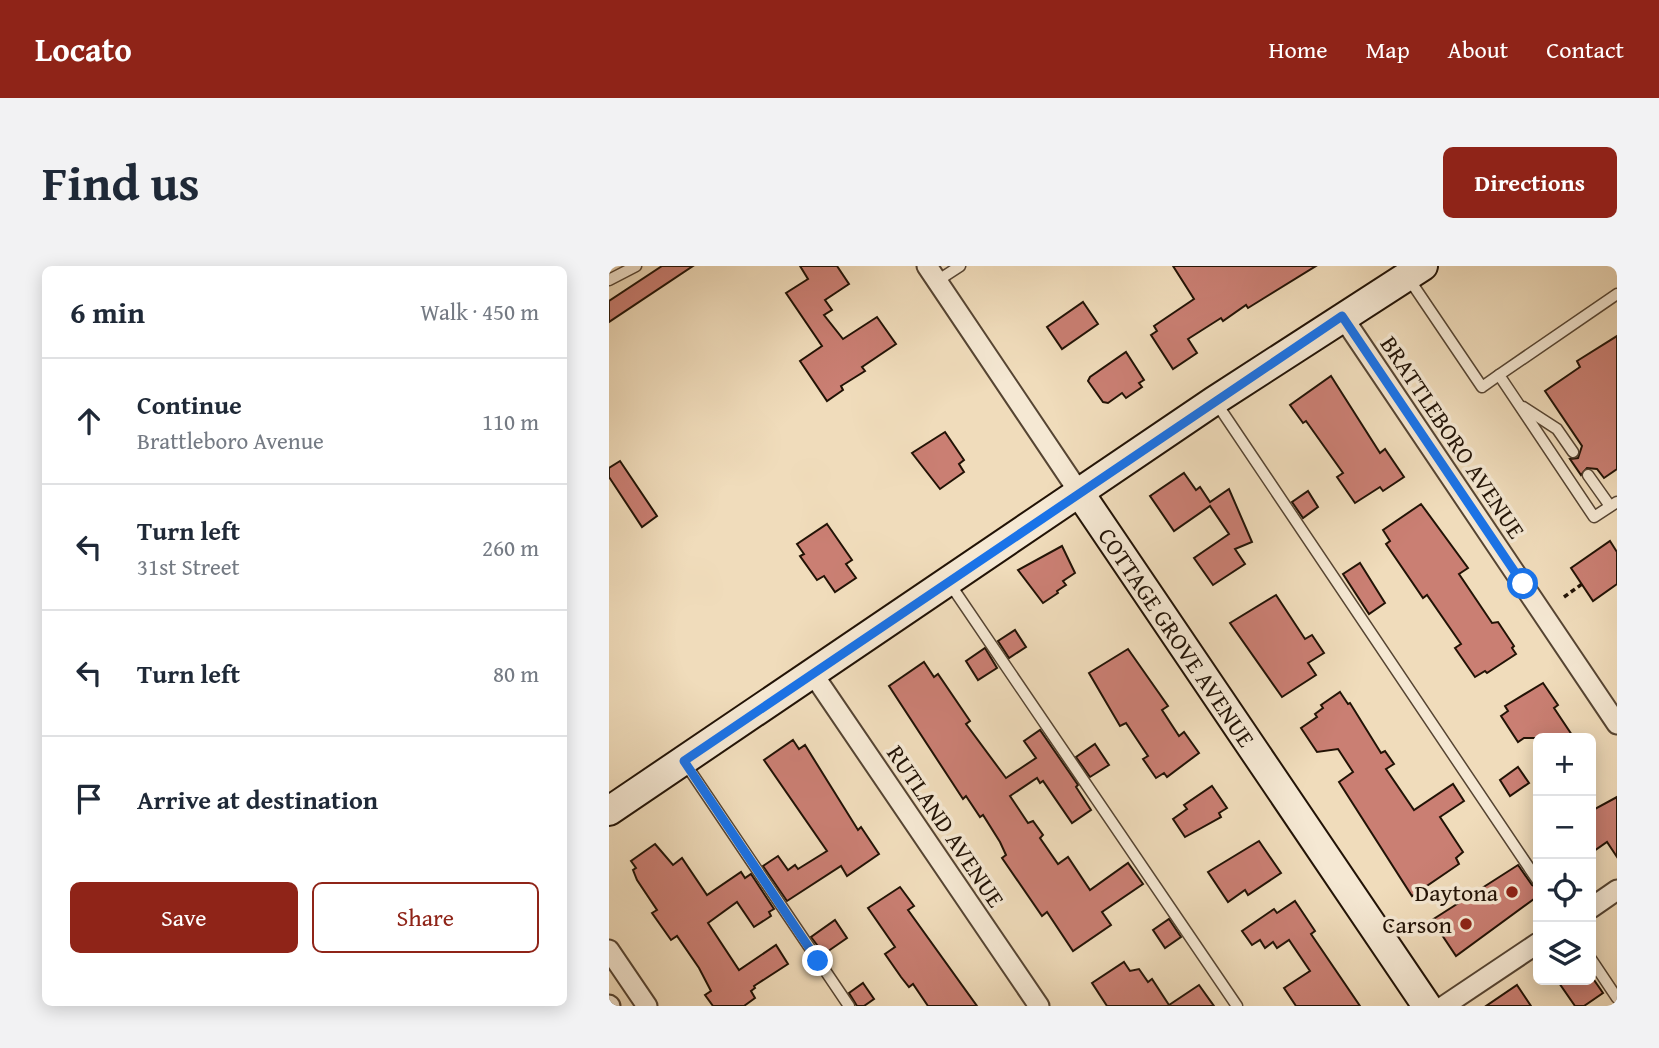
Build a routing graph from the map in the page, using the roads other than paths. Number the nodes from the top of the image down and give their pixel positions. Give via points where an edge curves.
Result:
1 (636, 266) edge
2 (960, 266) edge
3 (1415, 271) edge
4 (932, 274) edge
5 (609, 280) edge
6 (1617, 294) edge
7 (1342, 316) junction
8 (1499, 375) junction
9 (1214, 401) junction
10 (1519, 405) junction
11 (1573, 452) dead end
12 (1588, 475) dead end
13 (1080, 492) junction
14 (1614, 504) edge
15 (948, 580) junction
16 (813, 674) junction
17 (1617, 724) edge
18 (684, 761) junction
19 (609, 811) edge
20 (1533, 874) edge
21 (1617, 890) edge
22 (1596, 905) edge
23 (1533, 946) edge
24 (609, 950) edge
25 (1596, 966) edge
26 (1617, 998) edge
27 (647, 1006) edge
28 (849, 1006) edge
29 (1039, 1006) edge
30 (1237, 1006) edge
31 (1427, 1006) edge
32 (1444, 1006) edge

1 - 5 lane
2 - 4 lane
3 - 7 main road
3 - 8 lane via 1482,387
4 - 13 street, COTTAGE GROVE AVENUE
6 - 8 lane
7 - 9 main road
7 - 17 street, BRATTLEBORO AVENUE via 1607,702
8 - 10 lane
9 - 13 main road
9 - 20 lane
10 - 11 lane via 1557,429
10 - 14 lane via 1594,517
12 - 14 lane
13 - 15 main road
13 - 31 main road, COTTAGE GROVE AVENUE
15 - 16 main road
15 - 30 lane
16 - 18 main road
16 - 29 street, RUTLAND AVENUE
18 - 19 main road
18 - 28 lane
21 - 22 street
23 - 32 street
24 - 27 street
25 - 26 lane

